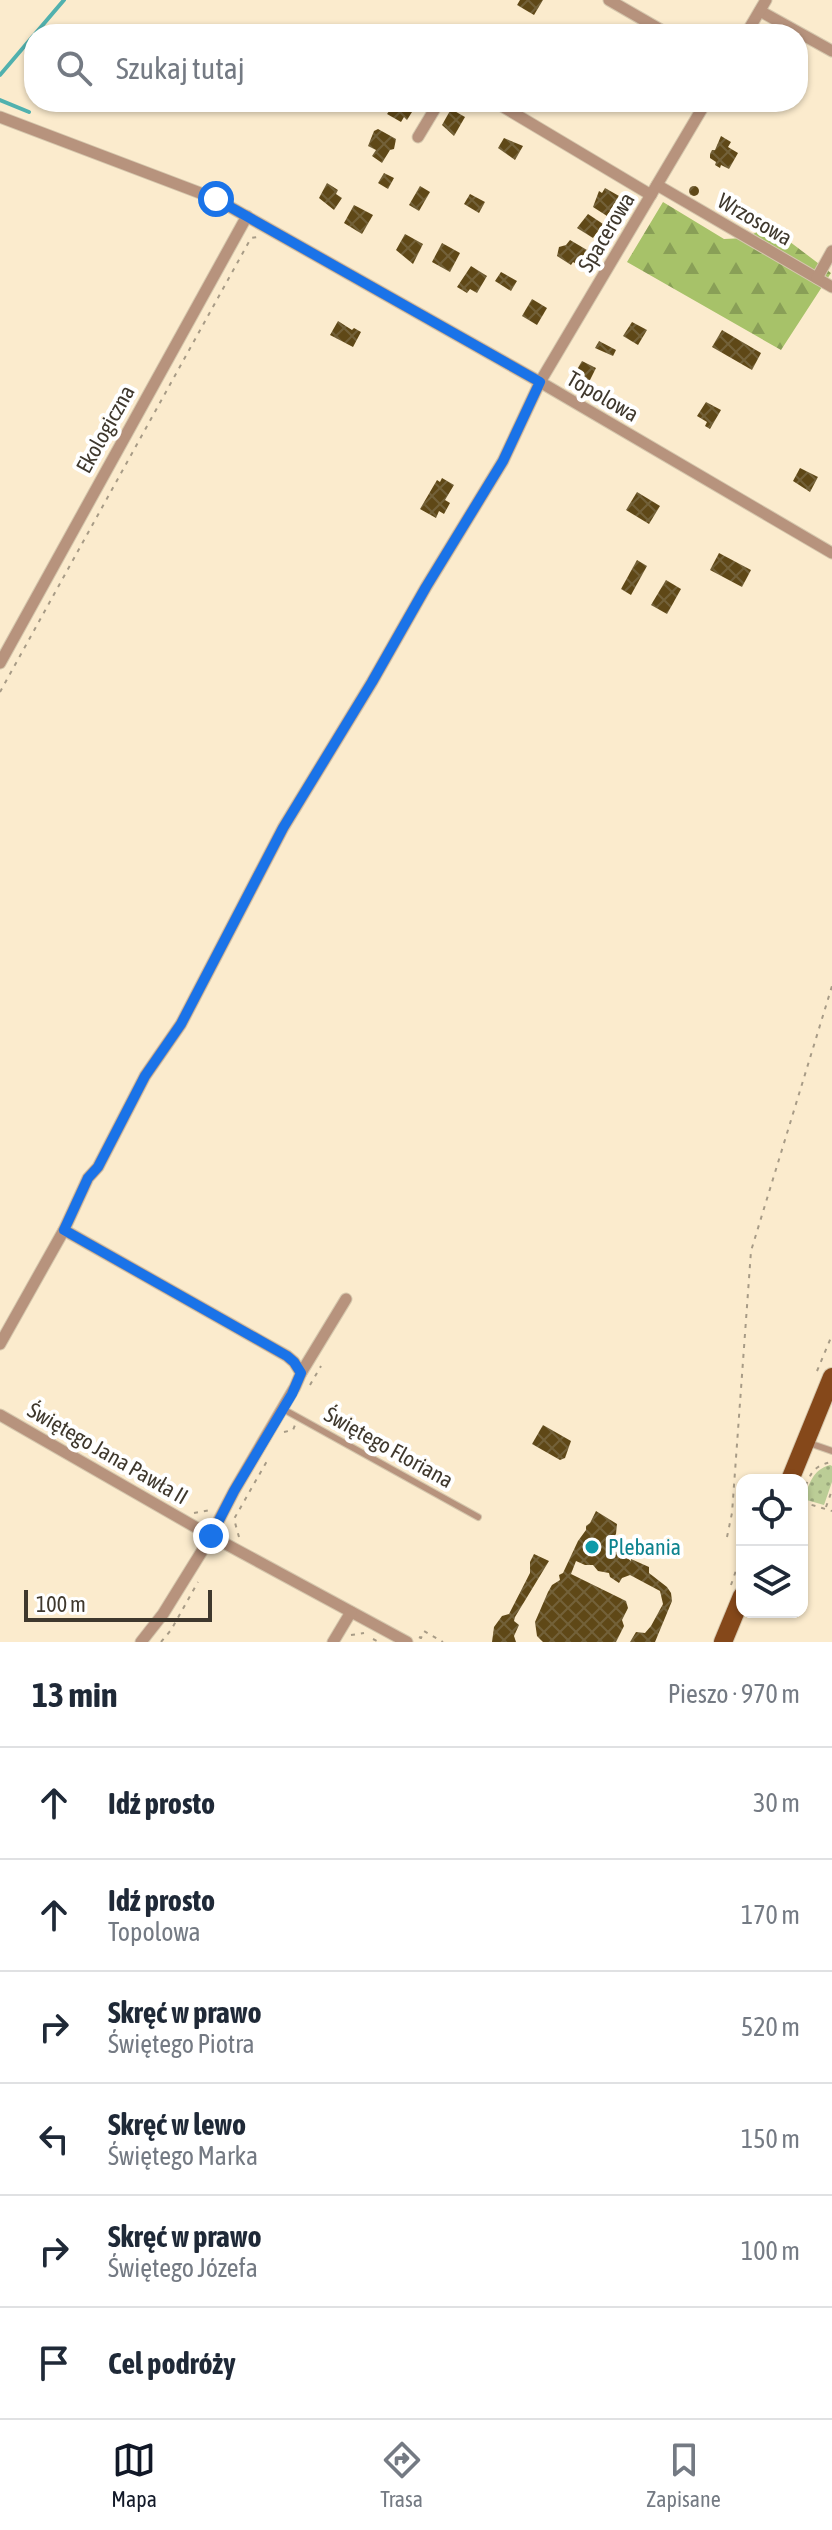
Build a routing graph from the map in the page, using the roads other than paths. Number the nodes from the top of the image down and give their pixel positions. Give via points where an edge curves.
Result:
1 (609, 0) edge
2 (763, 5) edge
3 (651, 24) edge
4 (752, 24) edge
5 (792, 24) edge
6 (808, 35) edge
7 (832, 51) edge
8 (433, 112) edge
9 (513, 112) edge
10 (700, 112) edge
11 (0, 117) edge
12 (418, 137) dead end
13 (654, 190) junction
14 (247, 216) junction
15 (832, 251) edge
16 (817, 278) junction
17 (832, 287) edge
18 (540, 382) junction
19 (832, 553) edge
20 (0, 663) edge
21 (64, 1230) junction
22 (346, 1299) dead end
23 (0, 1344) edge
24 (301, 1373) junction
25 (832, 1377) edge
26 (283, 1409) junction
27 (0, 1415) edge
28 (805, 1442) junction
29 (832, 1451) edge
30 (792, 1474) edge
31 (478, 1517) dead end
32 (211, 1536) junction
33 (736, 1593) edge
34 (351, 1612) junction
35 (336, 1637) edge
36 (408, 1637) edge
37 (141, 1642) edge
38 (723, 1642) edge

1 - 3 street
2 - 4 street
2 - 5 street
6 - 7 street
8 - 12 street
9 - 13 street, Wrzosowa
10 - 13 street, Spacerowa
11 - 14 street, Topolowa via 155,174
13 - 16 street, Wrzosowa
13 - 18 street, Spacerowa
14 - 18 street, Topolowa
14 - 20 street, Ekologiczna
15 - 16 street
16 - 17 street, Wrzosowa
18 - 19 street, Topolowa
18 - 21 street, Spacerowa via 503,461 283,828 181,1024 145,1076
21 - 23 street, Spacerowa
21 - 24 street via 287,1356
22 - 24 street
24 - 26 street
25 - 28 main road
26 - 31 lane, Świętego Floriana
26 - 32 street
27 - 32 street, Świętego Jana Pawła II
28 - 29 lane
28 - 30 main road
32 - 34 street, Świętego Jana Pawła II
32 - 37 street
33 - 38 main road
34 - 35 street
34 - 36 street, Świętego Jana Pawła II

